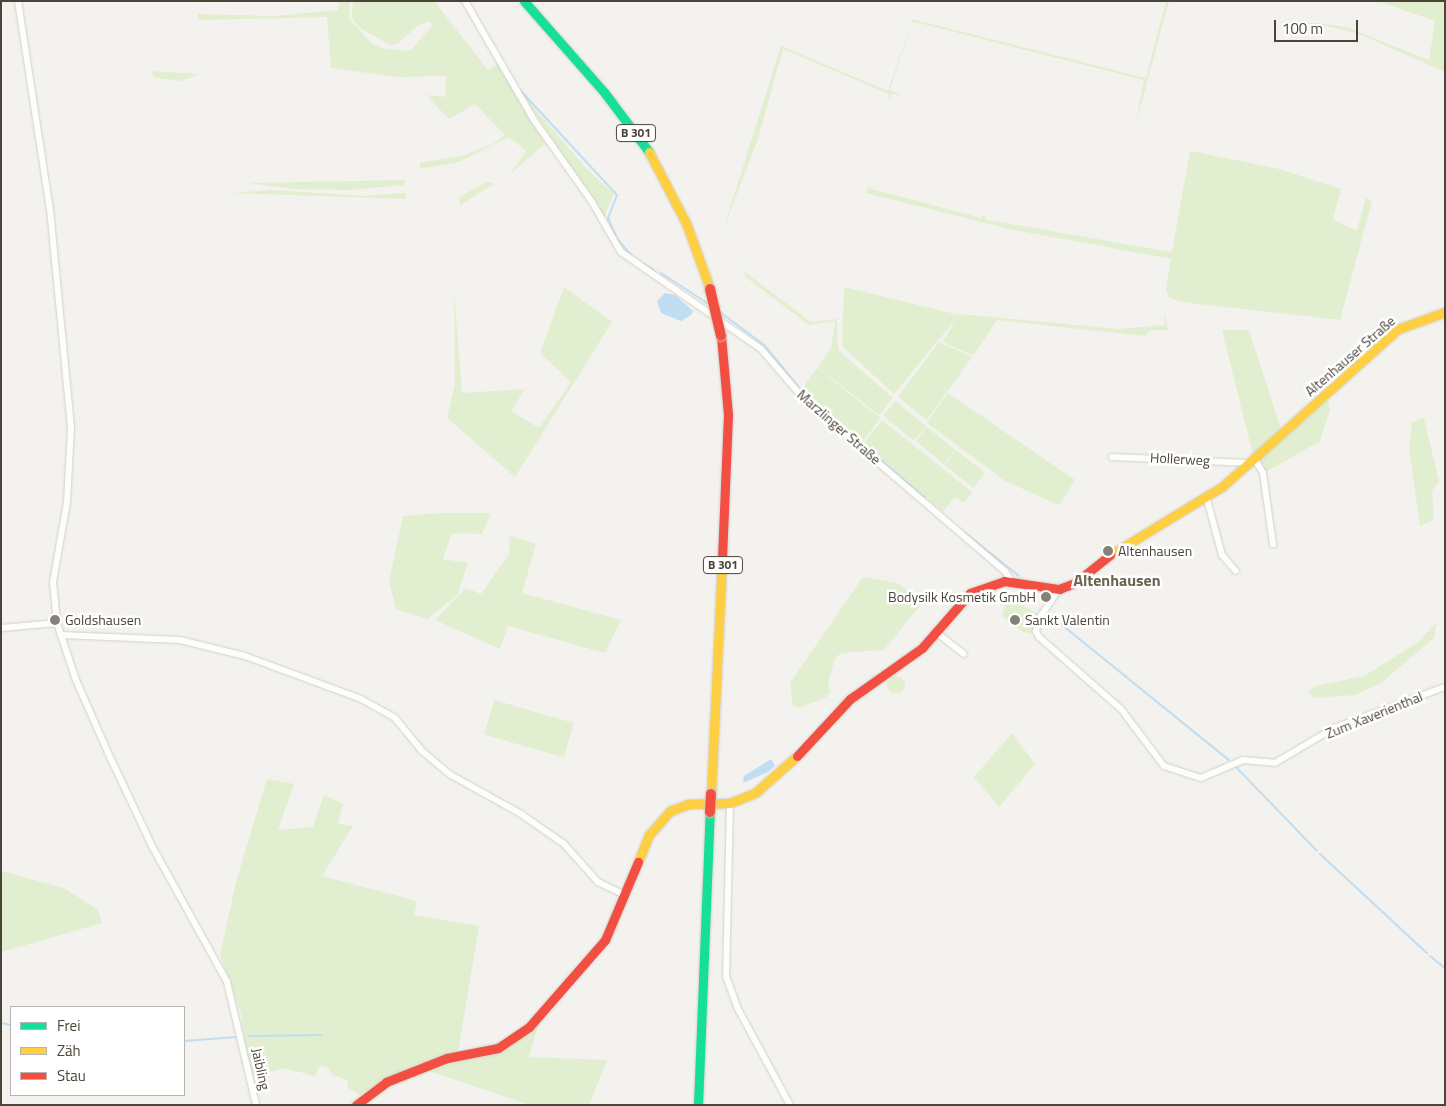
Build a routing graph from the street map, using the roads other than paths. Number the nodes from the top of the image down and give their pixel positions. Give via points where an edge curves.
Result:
1 (18, 1) edge
2 (466, 1) edge
3 (524, 1) edge
4 (1445, 312) edge
5 (1112, 457) dead end
6 (1252, 460) junction
7 (1206, 496) junction
8 (1273, 544) dead end
9 (1236, 571) dead end
10 (1011, 581) junction
11 (1060, 589) junction
12 (57, 623) junction
13 (1, 628) edge
14 (937, 633) junction
15 (61, 635) junction
16 (964, 654) dead end
17 (1445, 688) edge
18 (730, 803) junction
19 (625, 895) junction
20 (256, 1105) edge
21 (356, 1105) edge
22 (698, 1105) edge
23 (790, 1105) edge

1 - 12 street, Jaibling via 50,209 71,428 67,502 52,582
2 - 10 street, Marzlinger Straße via 524,103 596,208 618,248 761,349 804,399 1004,571
3 - 22 street, B 301, bridge via 604,92 651,155 686,223 710,289 721,336 728,415
4 - 6 street, Altenhauser Straße via 1398,329
5 - 6 street, Hollerweg
6 - 7 street, Altenhauser Straße
6 - 8 street via 1264,473
7 - 9 street via 1222,555
7 - 11 street, Altenhauser Straße via 1122,546 1075,583
10 - 11 street
10 - 14 street via 970,593
11 - 17 street, Zum Xaverienthal via 1040,617 1036,631 1039,637 1121,709 1164,766 1200,778 1243,760 1275,763 1334,728
12 - 13 street
12 - 15 street, Jaibling
14 - 16 street
14 - 18 street via 908,660 846,703 782,771 755,792
15 - 19 street via 180,640 245,656 361,699 395,718 422,751 451,775 521,814 564,844 598,882
15 - 20 street, Jaibling via 76,680 144,828 227,982
18 - 19 street via 688,804 670,810 649,835
18 - 23 street via 726,976 737,1007
19 - 21 street via 605,940 520,1035 498,1048 448,1058 380,1085

